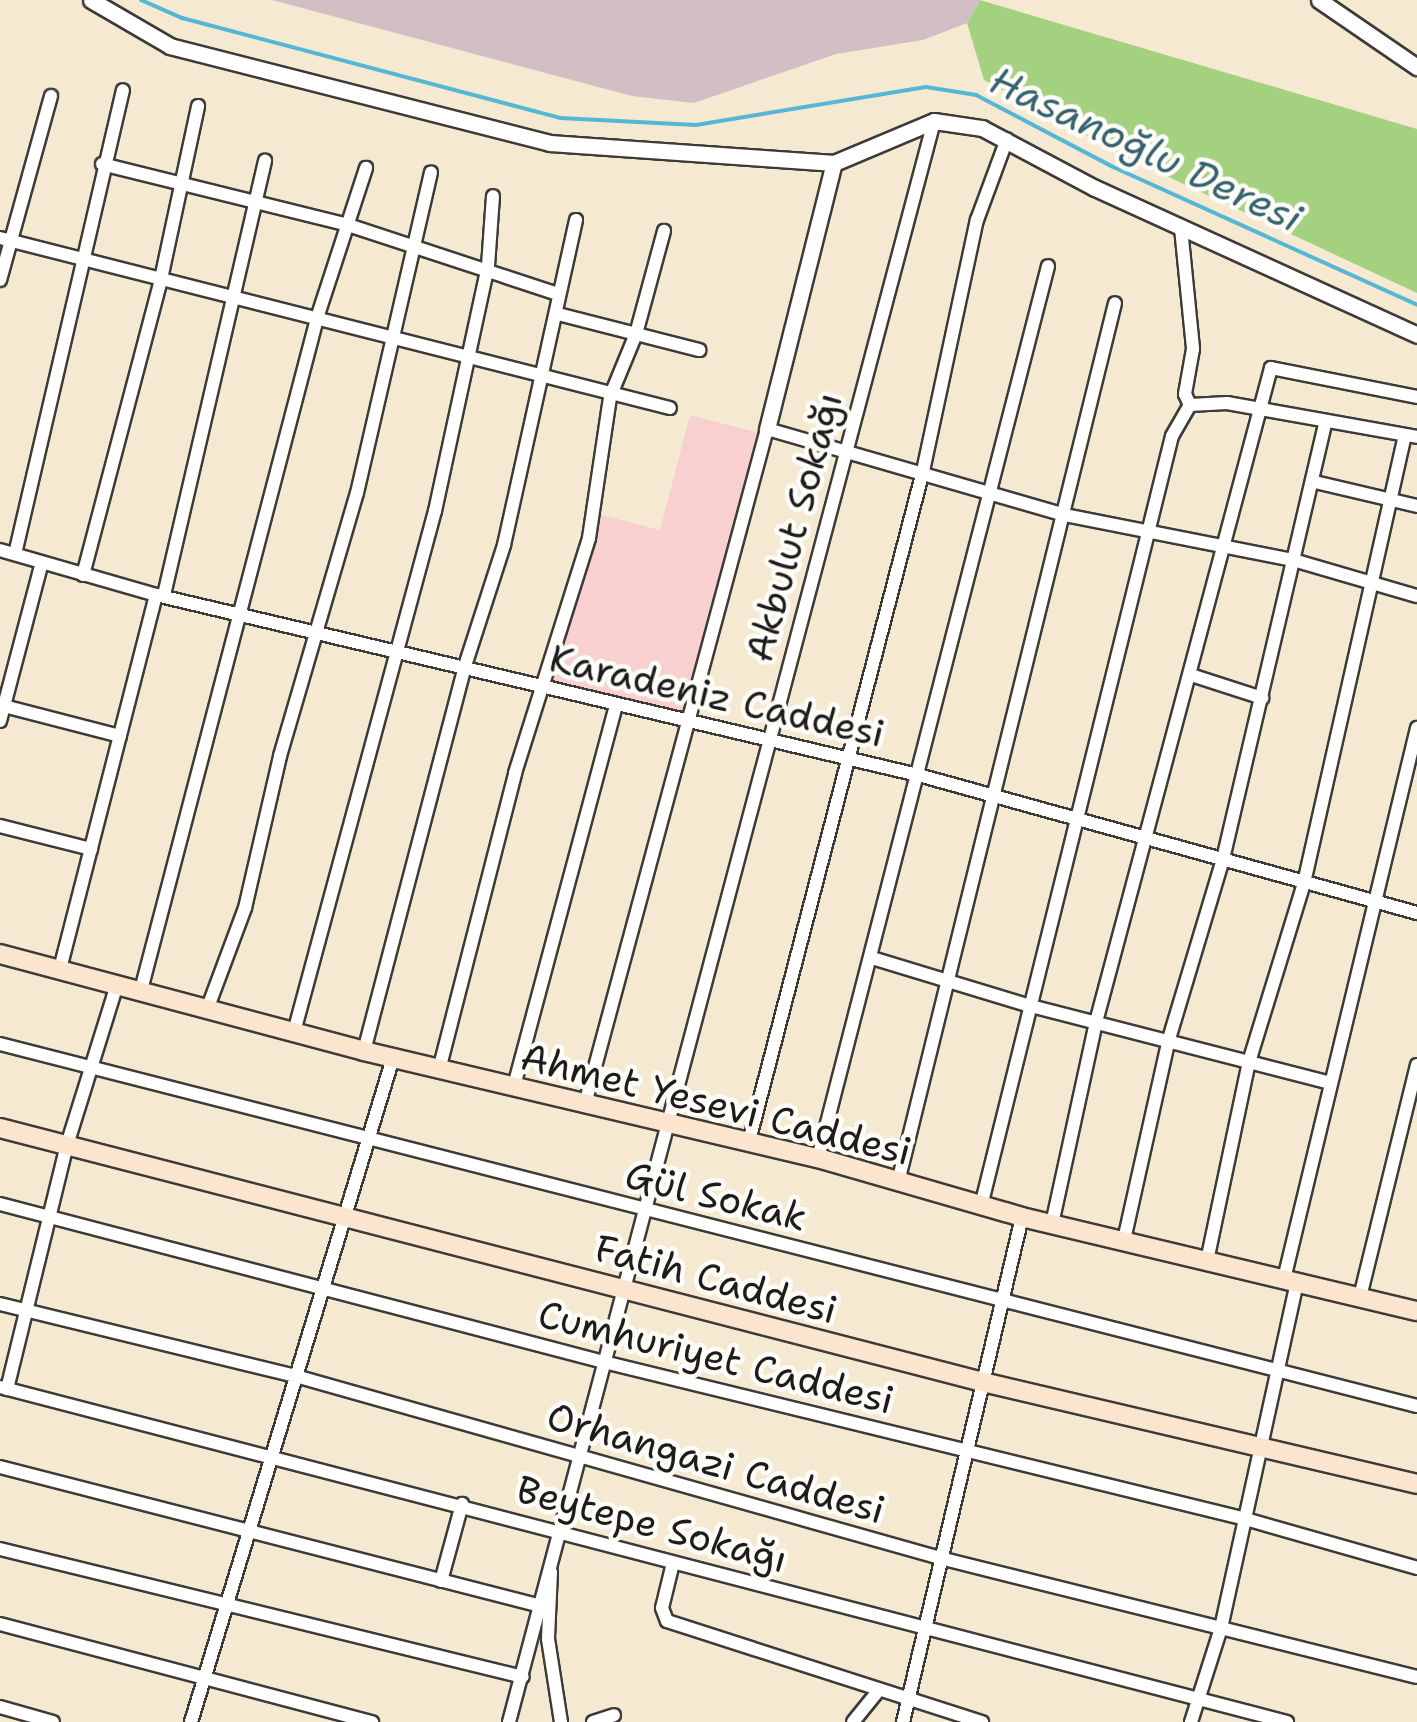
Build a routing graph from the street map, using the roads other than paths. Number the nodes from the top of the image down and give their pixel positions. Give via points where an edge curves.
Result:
1 (91, 0) edge
2 (1319, 0) edge
3 (1417, 67) edge
4 (123, 90) dead end
5 (51, 96) dead end
6 (198, 106) dead end
7 (934, 121) junction
8 (1007, 139) junction
9 (265, 161) dead end
10 (834, 163) junction
11 (102, 164) junction
12 (366, 168) dead end
13 (430, 172) dead end
14 (181, 184) junction
15 (493, 196) dead end
16 (256, 202) junction
17 (576, 220) dead end
18 (345, 224) junction
19 (1180, 228) junction
20 (664, 230) dead end
21 (5, 240) edge
22 (411, 248) junction
23 (84, 262) junction
24 (488, 266) junction
25 (1048, 266) dead end
26 (0, 280) edge
27 (160, 280) junction
28 (558, 294) junction
29 (233, 295) junction
30 (1115, 303) dead end
31 (558, 314) junction
32 (318, 315) junction
33 (390, 333) junction
34 (636, 334) junction
35 (1417, 336) edge
36 (699, 350) dead end
37 (466, 355) junction
38 (542, 376) junction
39 (610, 397) junction
40 (1417, 397) edge
41 (1190, 405) junction
42 (670, 408) dead end
43 (1264, 409) junction
44 (1325, 425) junction
45 (767, 429) junction
46 (1411, 436) edge
47 (844, 450) junction
48 (923, 471) junction
49 (1315, 482) junction
50 (992, 491) junction
51 (1394, 500) junction
52 (1417, 506) edge
53 (1065, 515) junction
54 (1146, 535) junction
55 (1223, 546) junction
56 (0, 550) edge
57 (15, 554) junction
58 (1294, 560) junction
59 (42, 562) junction
60 (82, 575) junction
61 (1374, 584) junction
62 (160, 595) junction
63 (1417, 596) edge
64 (244, 612) junction
65 (320, 630) junction
66 (397, 651) junction
67 (464, 669) junction
68 (1191, 675) junction
69 (544, 684) junction
70 (1262, 698) junction
71 (616, 704) junction
72 (2, 706) edge
73 (690, 720) junction
74 (0, 721) edge
75 (1417, 728) edge
76 (120, 736) junction
77 (770, 741) junction
78 (850, 758) junction
79 (922, 776) junction
80 (997, 798) junction
81 (1082, 821) junction
82 (0, 826) edge
83 (1149, 838) junction
84 (91, 849) junction
85 (1223, 859) junction
86 (1304, 883) junction
87 (1371, 902) junction
88 (1417, 913) edge
89 (0, 954) edge
90 (872, 958) junction
91 (60, 969) junction
92 (950, 980) junction
93 (117, 984) junction
94 (141, 990) junction
95 (1026, 1006) junction
96 (208, 1007) junction
97 (1096, 1022) junction
98 (294, 1032) junction
99 (1169, 1040) junction
100 (0, 1044) edge
101 (364, 1051) junction
102 (392, 1058) junction
103 (1249, 1062) junction
104 (1417, 1065) edge
105 (88, 1067) junction
106 (439, 1070) junction
107 (1330, 1083) junction
108 (514, 1086) junction
109 (585, 1104) junction
110 (667, 1122) junction
111 (0, 1128) edge
112 (371, 1140) junction
113 (749, 1142) junction
114 (67, 1145) junction
115 (818, 1158) junction
116 (898, 1182) junction
117 (0, 1204) edge
118 (981, 1206) junction
119 (649, 1210) junction
120 (52, 1217) junction
121 (347, 1218) junction
122 (1022, 1218) junction
123 (1052, 1224) junction
124 (1124, 1240) junction
125 (1207, 1261) junction
126 (1290, 1281) junction
127 (324, 1288) junction
128 (626, 1288) junction
129 (1360, 1297) junction
130 (1001, 1300) junction
131 (0, 1304) edge
132 (1417, 1311) edge
133 (29, 1312) junction
134 (608, 1363) junction
135 (1280, 1374) junction
136 (299, 1377) junction
137 (983, 1382) junction
138 (3, 1388) edge
139 (1417, 1406) edge
140 (1262, 1445) junction
141 (966, 1449) junction
142 (272, 1456) junction
143 (581, 1456) junction
144 (0, 1467) edge
145 (1417, 1484) edge
146 (462, 1504) junction
147 (1242, 1518) junction
148 (562, 1529) junction
149 (247, 1531) junction
150 (0, 1548) edge
151 (944, 1559) junction
152 (673, 1563) junction
153 (1417, 1568) edge
154 (550, 1569) junction
155 (441, 1581) junction
156 (224, 1606) junction
157 (541, 1606) junction
158 (0, 1624) edge
159 (928, 1628) junction
160 (1221, 1628) junction
161 (523, 1677) junction
162 (1417, 1677) edge
163 (205, 1680) junction
164 (877, 1692) junction
165 (1196, 1700) junction
166 (907, 1703) junction
167 (0, 1707) edge
168 (614, 1715) dead end
169 (53, 1722) edge
170 (192, 1722) edge
171 (372, 1722) edge
172 (509, 1722) edge
173 (561, 1722) edge
174 (593, 1722) edge
175 (853, 1722) edge
176 (903, 1722) edge
177 (982, 1722) edge
178 (1192, 1722) edge
179 (1286, 1722) edge

1 - 10 street via 170,46 550,143
2 - 3 street
4 - 11 street
5 - 21 street
6 - 14 street
7 - 8 street via 960,121
7 - 10 street
7 - 47 street, Akbulut Sokağı
8 - 19 street
8 - 48 street via 977,220 972,268
9 - 16 street
10 - 45 street
11 - 14 street
11 - 23 street
12 - 18 street
13 - 22 street
14 - 16 street
14 - 27 street
15 - 24 street
16 - 18 street
16 - 29 street
17 - 28 street
18 - 22 street
18 - 32 street
19 - 35 street
19 - 41 street via 1193,349 1185,394
20 - 34 street
21 - 23 street
21 - 26 street
22 - 24 street
22 - 33 street
23 - 27 street
23 - 57 street
24 - 28 street
24 - 37 street
25 - 50 street
27 - 29 street
27 - 60 street
28 - 31 street
29 - 32 street
29 - 62 street
30 - 53 street
31 - 34 street
31 - 38 street
32 - 33 street
32 - 64 street
33 - 37 street
33 - 65 street
34 - 36 street
34 - 39 street
37 - 38 street
37 - 66 street
38 - 39 street
38 - 67 street via 504,545
39 - 42 street
39 - 69 street via 589,538
40 - 43 street via 1271,368
41 - 43 street
41 - 54 street via 1172,436
43 - 44 street
43 - 55 street
44 - 46 street
44 - 49 street
45 - 47 street
45 - 73 street
46 - 51 street
47 - 48 street
47 - 77 street, Akbulut Sokağı
48 - 50 street
48 - 78 street
49 - 51 street
49 - 58 street
50 - 53 street
50 - 79 street
51 - 52 street
51 - 61 street
53 - 54 street
53 - 80 street
54 - 55 street
54 - 81 street
55 - 58 street
55 - 68 street
56 - 57 street, Karadeniz Caddesi
57 - 59 street, Karadeniz Caddesi
58 - 61 street
58 - 70 street
59 - 60 street, Karadeniz Caddesi
59 - 72 street
60 - 62 street, Karadeniz Caddesi
61 - 63 street
61 - 86 street
62 - 64 street, Karadeniz Caddesi
62 - 76 street
64 - 65 street, Karadeniz Caddesi
64 - 94 street
65 - 66 street, Karadeniz Caddesi
65 - 96 street via 280,756 245,908
66 - 67 street, Karadeniz Caddesi
66 - 98 street
67 - 69 street, Karadeniz Caddesi
67 - 101 street
68 - 70 street
68 - 83 street
69 - 71 street, Karadeniz Caddesi
69 - 106 street
70 - 85 street
71 - 73 street, Karadeniz Caddesi
71 - 108 street
72 - 74 street
72 - 76 street
73 - 77 street, Karadeniz Caddesi
73 - 109 street
75 - 87 street
76 - 84 street
77 - 78 street, Karadeniz Caddesi
77 - 110 street, Akbulut Sokağı
78 - 79 street, Karadeniz Caddesi
78 - 113 street
79 - 80 street, Karadeniz Caddesi
79 - 90 street
80 - 81 street, Karadeniz Caddesi
80 - 92 street
81 - 83 street, Karadeniz Caddesi
81 - 95 street
82 - 84 street
83 - 85 street, Karadeniz Caddesi
83 - 97 street
84 - 91 street
85 - 86 street, Karadeniz Caddesi
85 - 99 street
86 - 87 street, Karadeniz Caddesi
86 - 103 street
87 - 88 street, Karadeniz Caddesi
87 - 107 street
89 - 91 main road, Ahmet Yesevi Caddesi
90 - 92 street
90 - 115 street
91 - 93 main road, Ahmet Yesevi Caddesi
92 - 95 street
92 - 116 street
93 - 94 main road, Ahmet Yesevi Caddesi
93 - 105 street
94 - 96 main road, Ahmet Yesevi Caddesi
95 - 97 street
95 - 118 street
96 - 98 main road, Ahmet Yesevi Caddesi
97 - 99 street
97 - 123 street
98 - 101 main road, Ahmet Yesevi Caddesi
99 - 103 street
99 - 124 street
100 - 105 street, Gül Sokak
101 - 102 main road, Ahmet Yesevi Caddesi
102 - 106 main road, Ahmet Yesevi Caddesi
102 - 112 street
103 - 107 street
103 - 125 street
104 - 129 street
105 - 112 street, Gül Sokak
105 - 114 street
106 - 108 main road, Ahmet Yesevi Caddesi
107 - 126 street
108 - 109 main road, Ahmet Yesevi Caddesi
109 - 110 main road, Ahmet Yesevi Caddesi
110 - 113 main road, Ahmet Yesevi Caddesi
110 - 119 street, Akbulut Sokağı
111 - 114 main road, Fatih Caddesi
112 - 119 street, Gül Sokak
112 - 121 street
113 - 115 main road, Ahmet Yesevi Caddesi
114 - 120 street
114 - 121 main road, Fatih Caddesi
115 - 116 main road, Ahmet Yesevi Caddesi
116 - 118 main road, Ahmet Yesevi Caddesi
117 - 120 street, Cumhuriyet Caddesi
118 - 122 main road, Ahmet Yesevi Caddesi
119 - 128 street, Akbulut Sokağı
119 - 130 street, Gül Sokak
120 - 127 street, Cumhuriyet Caddesi
120 - 133 street
121 - 127 street
121 - 128 main road, Fatih Caddesi
122 - 123 main road, Ahmet Yesevi Caddesi
122 - 130 street
123 - 124 main road, Ahmet Yesevi Caddesi
124 - 125 main road, Ahmet Yesevi Caddesi
125 - 126 main road, Ahmet Yesevi Caddesi
126 - 129 main road, Ahmet Yesevi Caddesi
126 - 135 street
127 - 134 street, Cumhuriyet Caddesi
127 - 136 street
128 - 134 street, Akbulut Sokağı
128 - 137 main road, Fatih Caddesi
129 - 132 main road, Ahmet Yesevi Caddesi
130 - 135 street, Gül Sokak
130 - 137 street
131 - 133 street, Orhangazi Caddesi
133 - 136 street, Orhangazi Caddesi
133 - 138 street
134 - 141 street, Cumhuriyet Caddesi
134 - 143 street, Akbulut Sokağı
135 - 139 street, Gül Sokak
135 - 140 street
136 - 142 street
136 - 143 street, Orhangazi Caddesi
137 - 140 main road, Fatih Caddesi
137 - 141 street
138 - 142 street, Beytepe Sokağı
140 - 145 main road, Fatih Caddesi
140 - 147 street
141 - 147 street, Cumhuriyet Caddesi
141 - 151 street
142 - 146 street, Beytepe Sokağı
142 - 149 street
143 - 148 street, Akbulut Sokağı
143 - 151 street, Orhangazi Caddesi
144 - 149 street
146 - 148 street, Beytepe Sokağı
146 - 155 street
147 - 153 street, Cumhuriyet Caddesi
147 - 160 street
148 - 152 street, Beytepe Sokağı
148 - 154 street, Akbulut Sokağı
149 - 155 street
149 - 156 street
150 - 156 street
151 - 159 street
151 - 160 street, Orhangazi Caddesi
152 - 159 street, Beytepe Sokağı
152 - 164 street via 662,1608 667,1621
154 - 157 street, Akbulut Sokağı
154 - 173 street via 556,1585 548,1639
155 - 157 street
156 - 161 street
156 - 163 street
157 - 161 street, Akbulut Sokağı
158 - 163 street
159 - 165 street, Beytepe Sokağı
159 - 166 street
160 - 162 street, Orhangazi Caddesi
160 - 165 street
161 - 172 street, Akbulut Sokağı
163 - 170 street
163 - 171 street
164 - 166 street
164 - 175 street
165 - 178 street
165 - 179 street, Beytepe Sokağı
166 - 176 street
166 - 177 street
167 - 169 street
168 - 174 street

